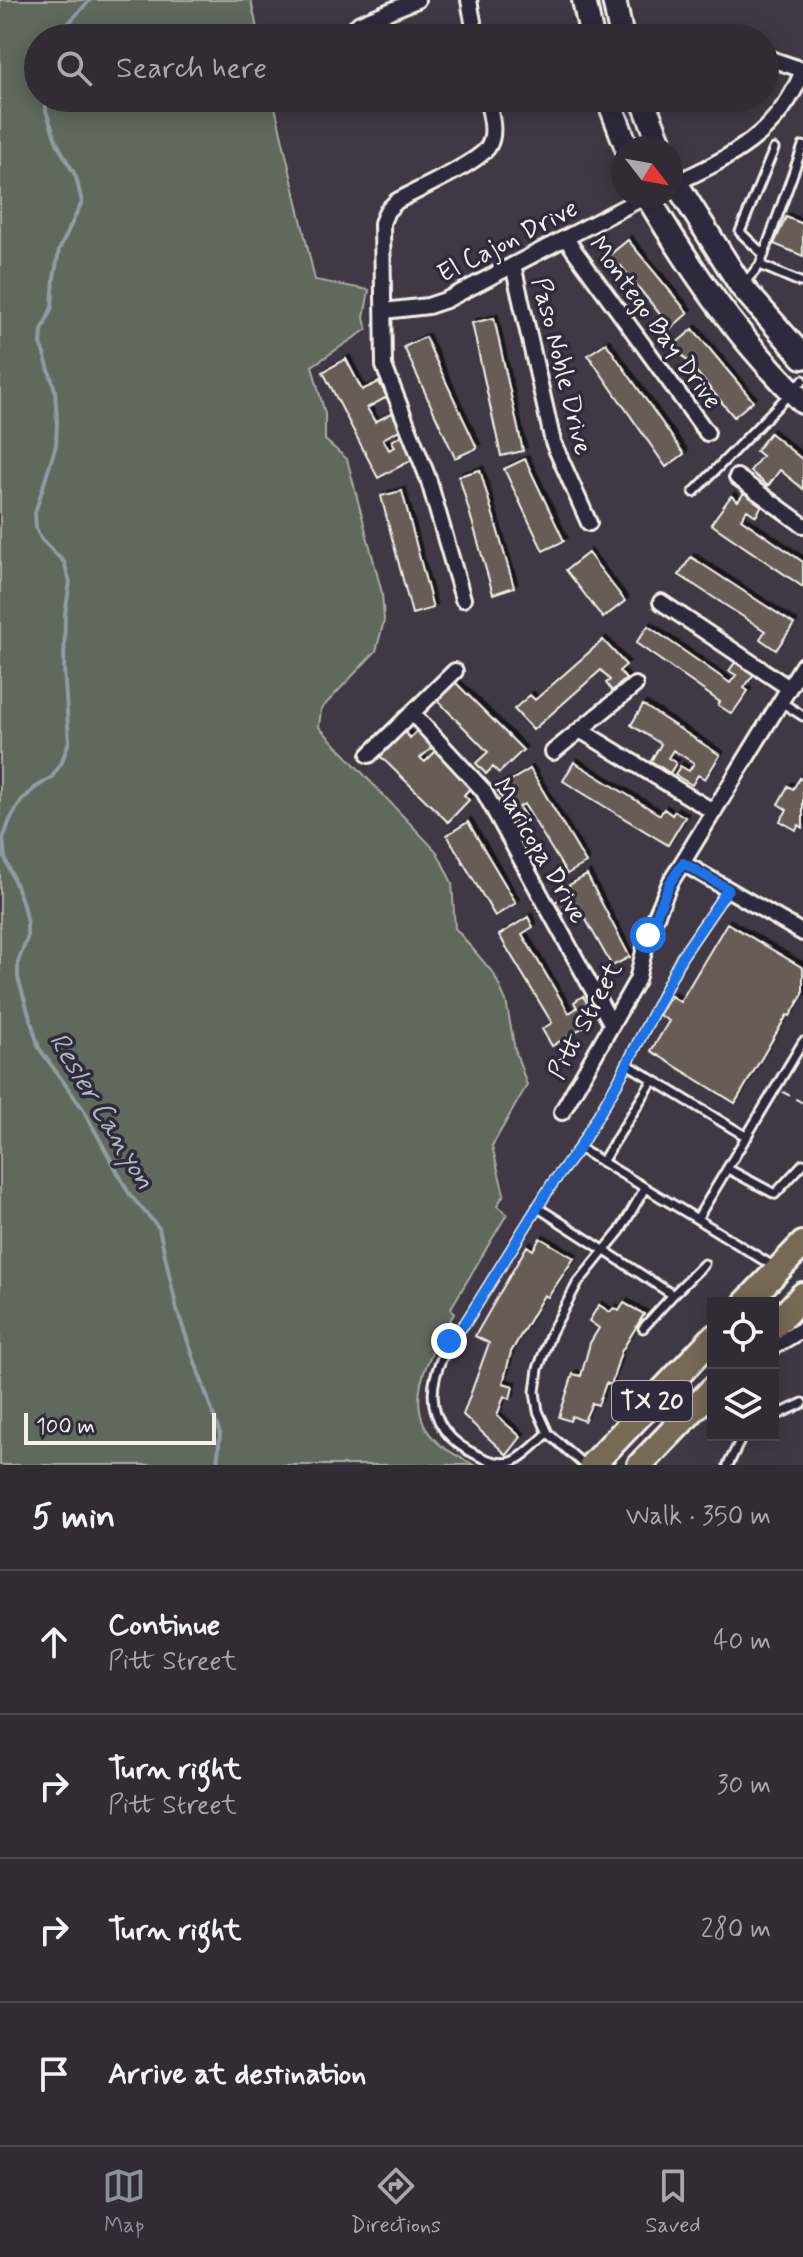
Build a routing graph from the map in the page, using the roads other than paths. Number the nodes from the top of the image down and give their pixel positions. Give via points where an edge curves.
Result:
1 (417, 0) edge
2 (469, 0) edge
3 (584, 0) edge
4 (614, 0) edge
5 (359, 24) edge
6 (473, 24) edge
7 (589, 24) edge
8 (619, 24) edge
9 (779, 65) edge
10 (802, 78) edge
11 (490, 112) edge
12 (613, 112) edge
13 (648, 112) edge
14 (622, 136) edge
15 (657, 136) edge
16 (803, 146) edge
17 (774, 149) dead end
18 (683, 174) edge
19 (683, 195) edge
20 (624, 208) edge
21 (654, 208) edge
22 (566, 239) junction
23 (764, 255) junction
24 (513, 265) junction
25 (760, 265) junction
26 (800, 282) dead end
27 (741, 286) junction
28 (384, 311) junction
29 (803, 357) edge
30 (799, 390) edge
31 (707, 433) dead end
32 (737, 477) dead end
33 (694, 492) dead end
34 (589, 523) dead end
35 (803, 525) edge
36 (463, 599) dead end
37 (661, 602) dead end
38 (803, 665) edge
39 (455, 671) dead end
40 (635, 685) dead end
41 (789, 688) junction
42 (781, 702) junction
43 (412, 713) junction
44 (803, 716) edge
45 (580, 730) junction
46 (553, 752) dead end
47 (369, 755) dead end
48 (714, 812) junction
49 (683, 863) junction
50 (728, 889) junction
51 (803, 933) edge
52 (611, 1023) junction
53 (803, 1042) edge
54 (627, 1064) junction
55 (653, 1080) junction
56 (562, 1112) dead end
57 (747, 1137) junction
58 (579, 1148) junction
59 (602, 1162) junction
60 (803, 1164) edge
61 (728, 1169) junction
62 (645, 1188) junction
63 (537, 1207) junction
64 (697, 1219) junction
65 (803, 1244) edge
66 (605, 1250) junction
67 (704, 1264) dead end
68 (778, 1270) junction
69 (803, 1294) edge
70 (673, 1295) junction
71 (752, 1297) edge
72 (779, 1320) edge
73 (643, 1328) dead end
74 (803, 1329) edge
75 (779, 1343) edge
76 (707, 1344) edge
77 (707, 1395) edge
78 (803, 1403) edge
79 (779, 1414) edge
80 (548, 1433) junction
81 (740, 1441) edge
82 (584, 1465) edge
83 (592, 1465) edge
84 (640, 1465) edge
85 (728, 1465) edge

1 - 5 street
2 - 6 street
3 - 7 main road
4 - 8 main road
9 - 10 street
10 - 18 street via 781,114 759,136
11 - 28 street via 489,147 387,211 382,223
12 - 14 main road
13 - 15 main road
16 - 23 lane
17 - 23 lane via 740,232
19 - 27 main road
20 - 22 street, El Cajon Drive
21 - 30 main road via 719,307
22 - 24 street, El Cajon Drive
22 - 31 street, Montego Bay Drive
23 - 25 lane
24 - 28 street, El Cajon Drive via 446,300
24 - 34 street, Paso Noble Drive via 553,442
25 - 26 lane
25 - 27 lane
27 - 29 main road
28 - 36 street via 384,366 428,478
30 - 33 lane
32 - 35 street
37 - 41 street
38 - 41 street, Pitt Street
39 - 43 street
40 - 45 street
41 - 42 street, Pitt Street
42 - 44 lane
42 - 48 street, Pitt Street
43 - 47 street
43 - 52 street, Maricopa Drive via 483,790
45 - 46 street
45 - 48 street
48 - 49 street, Pitt Street
49 - 50 street
49 - 52 street, Pitt Street via 657,910 637,980
50 - 51 street
50 - 54 lane via 681,958
52 - 56 street, Pitt Street
53 - 57 lane
54 - 55 lane
54 - 58 lane
55 - 57 lane
55 - 59 lane
57 - 61 lane
58 - 59 lane
58 - 63 lane
59 - 62 lane
60 - 61 lane via 775,1194
61 - 64 lane
62 - 64 lane
62 - 66 lane
63 - 66 lane
63 - 80 lane via 449,1341 433,1388 442,1428 468,1451 495,1463 512,1463
64 - 68 lane
65 - 68 main road
66 - 70 lane
66 - 80 lane via 577,1284 538,1369 535,1392
67 - 70 lane
68 - 69 main road
68 - 71 main road
69 - 72 main road
70 - 73 lane
74 - 75 street
76 - 83 main road, TX 20
77 - 84 main road, TX 20
78 - 79 lane
80 - 82 lane
81 - 85 lane

